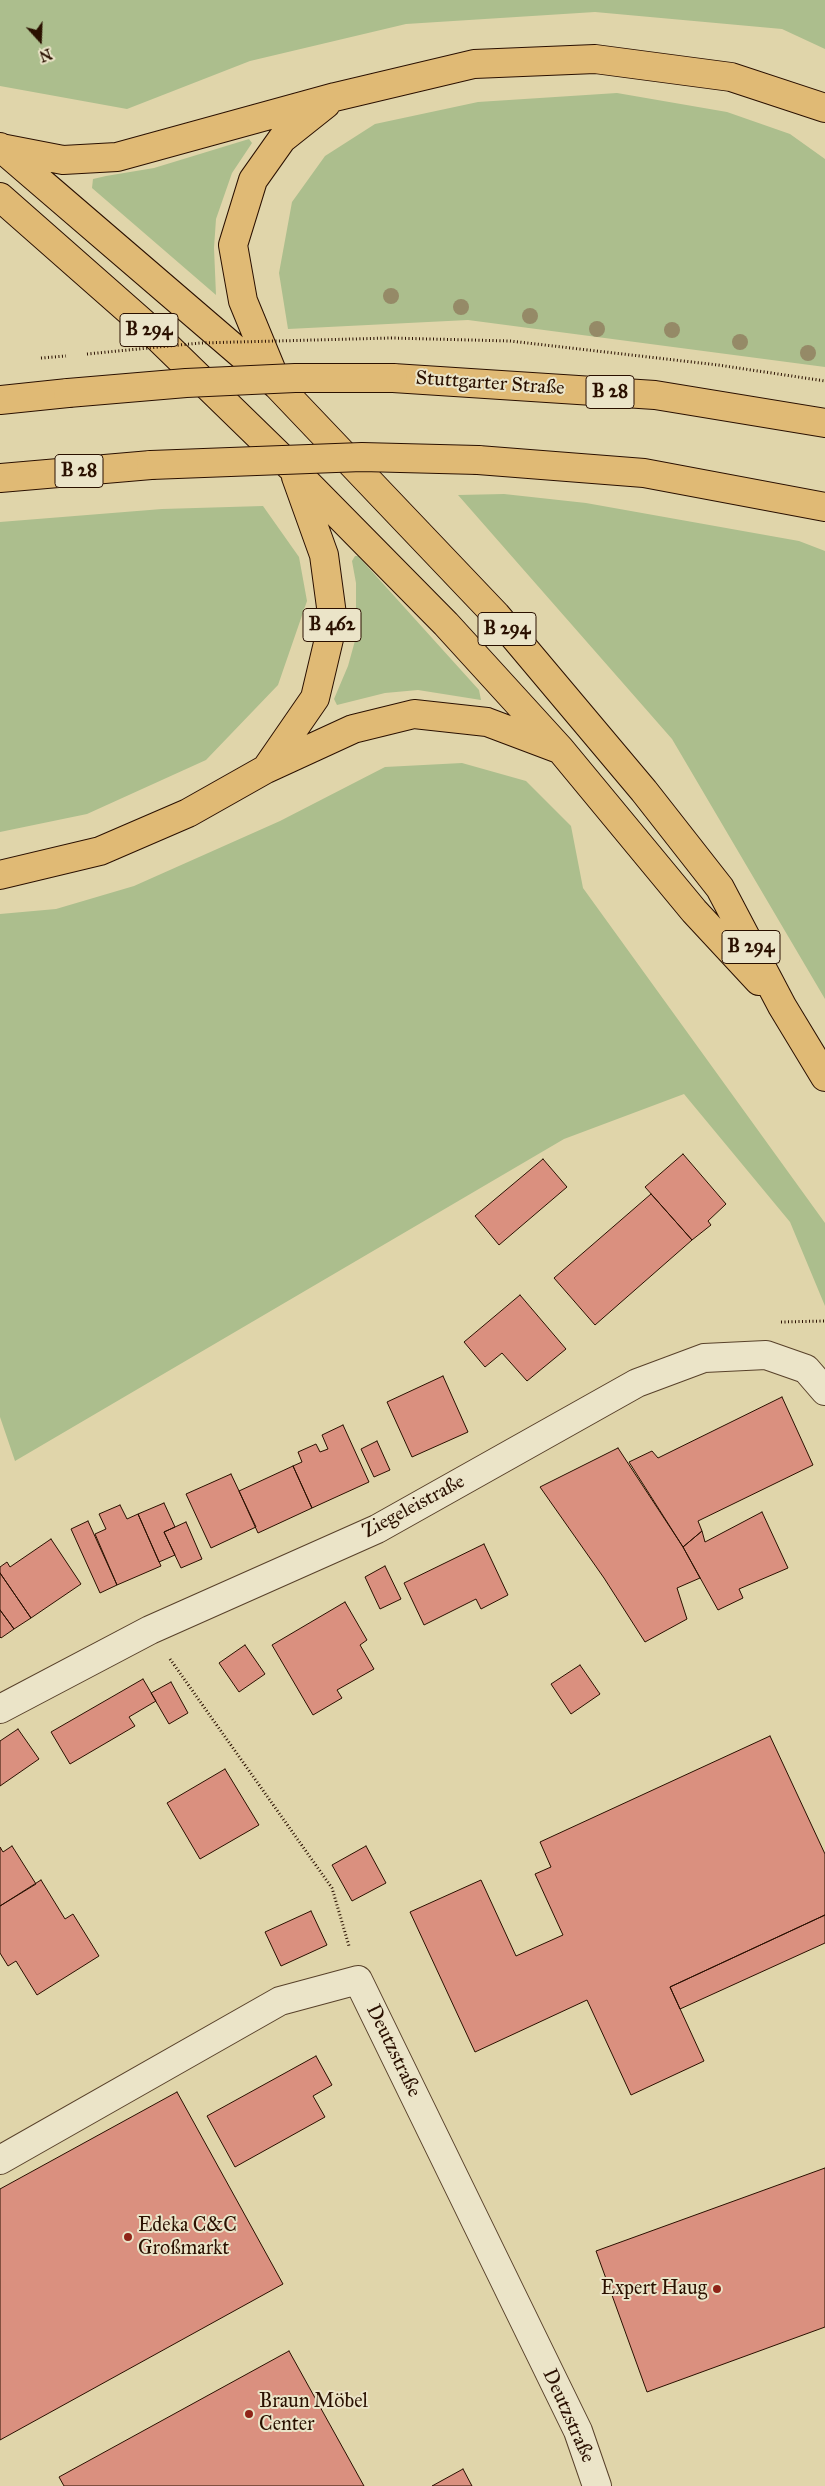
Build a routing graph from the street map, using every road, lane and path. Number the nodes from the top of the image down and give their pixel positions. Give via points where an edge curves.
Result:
1 (336, 97) junction
2 (825, 108) edge
3 (0, 147) edge
4 (0, 197) edge
5 (391, 338) dead end
6 (825, 381) edge
7 (277, 384) junction
8 (0, 400) edge
9 (825, 423) edge
10 (293, 469) junction
11 (0, 478) edge
12 (825, 507) edge
13 (560, 749) junction
14 (266, 769) junction
15 (0, 875) edge
16 (782, 1006) junction
17 (825, 1077) edge
18 (825, 1391) edge
19 (150, 1630) junction
20 (0, 1709) edge
21 (358, 1980) junction
22 (0, 2160) edge
23 (597, 2486) edge

1 - 2 main road via 474,64 596,59 731,77
1 - 3 main road via 117,158 63,160
1 - 7 main road via 282,139 253,180 233,245 243,301
3 - 7 main road, B 294
4 - 10 main road, B 294 via 143,324
5 - 6 path via 510,341
7 - 16 main road, B 294 via 496,615 644,791 720,888
8 - 9 main road, Stuttgarter Straße / B 28, bridge via 186,383 393,378 655,395
10 - 13 main road, B 294 via 446,624
10 - 14 main road, B 462 via 324,555 333,622 315,698
11 - 12 main road, B 28, bridge via 151,465 362,457 478,460 644,473
13 - 14 main road via 487,722 414,714 352,729
13 - 16 main road, B 294 via 694,912
14 - 15 main road, B 462 via 188,813 100,851
16 - 17 main road, B 294
18 - 19 street, Ziegeleistraße via 806,1369 766,1355 704,1358 637,1383 377,1529
19 - 20 street, Ziegeleistraße
19 - 21 path via 332,1888
21 - 22 street, Deutzstraße via 280,2001
21 - 23 street, Deutzstraße via 578,2431

